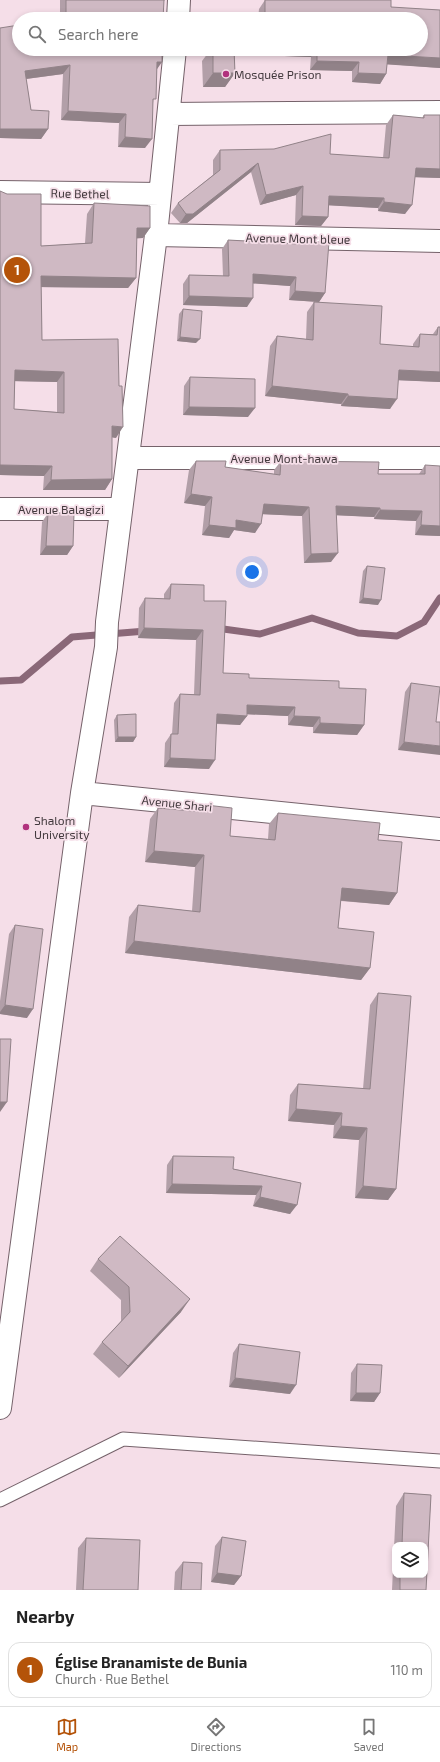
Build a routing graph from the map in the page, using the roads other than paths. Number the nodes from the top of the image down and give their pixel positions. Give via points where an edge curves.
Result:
1 (179, 0) edge
2 (178, 12) edge
3 (174, 56) edge
4 (440, 112) edge
5 (169, 114) junction
6 (0, 192) edge
7 (160, 194) junction
8 (156, 235) junction
9 (440, 241) edge
10 (128, 458) junction
11 (440, 458) edge
12 (0, 509) edge
13 (121, 509) junction
14 (82, 793) junction
15 (440, 829) edge
16 (0, 1408) edge
17 (440, 1461) edge
18 (0, 1500) edge

1 - 2 street
3 - 5 street
4 - 5 street
5 - 7 street
6 - 7 street, Rue Bethel
7 - 8 street
8 - 9 street, Avenue Mont bleue
8 - 10 street
10 - 11 street, Avenue Mont-hawa
10 - 13 street
12 - 13 street, Avenue Balagizi
13 - 14 street via 106,647
14 - 15 street, Avenue Shari
14 - 16 street
17 - 18 lane via 123,1439

